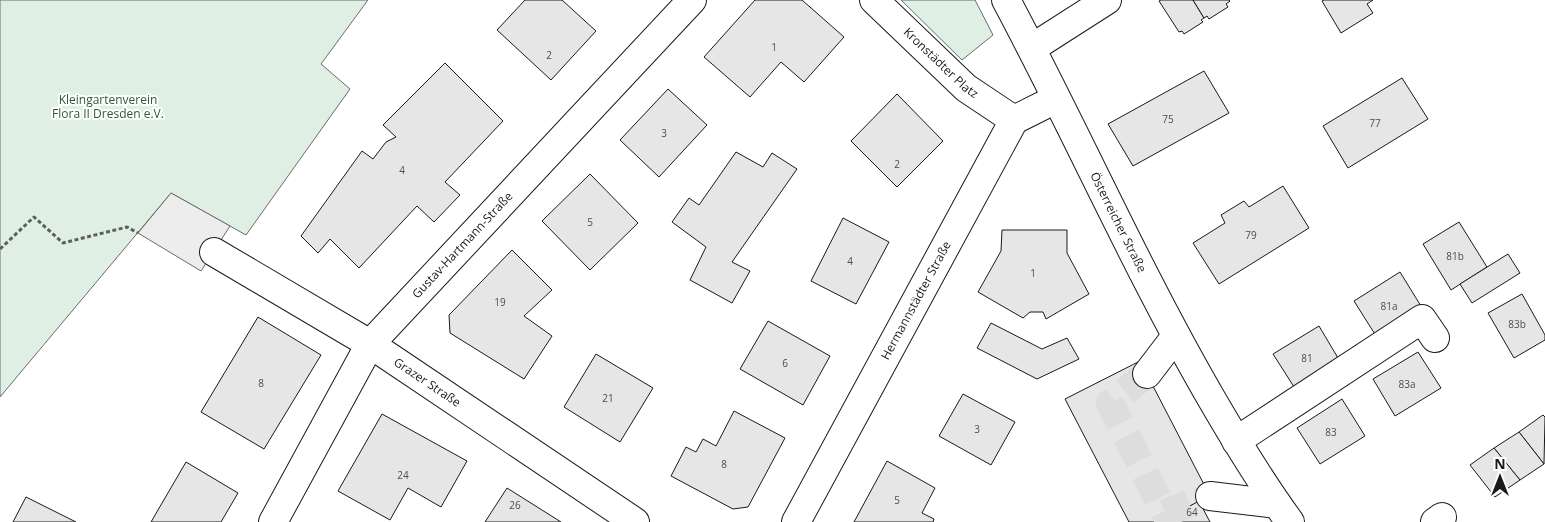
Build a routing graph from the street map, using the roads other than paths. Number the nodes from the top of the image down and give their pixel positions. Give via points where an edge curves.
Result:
1 (692, 0) edge
2 (874, 0) edge
3 (1006, 0) edge
4 (1107, 0) edge
5 (1032, 48) junction
6 (1056, 99) junction
7 (1014, 120) junction
8 (214, 252) dead end
9 (1176, 336) junction
10 (1435, 338) dead end
11 (370, 344) junction
12 (1147, 374) tunnel mouth
13 (1236, 441) junction
14 (1210, 496) tunnel mouth
15 (1284, 513) edge
16 (273, 522) edge
17 (635, 522) edge
18 (796, 522) edge

1 - 11 street, Gustav-Hartmann-Straße
2 - 7 street, Kronstädter Platz via 966,88
3 - 5 street, Österreicher Straße
4 - 5 street
5 - 6 street, Österreicher Straße
6 - 7 street
6 - 9 street, Österreicher Straße
7 - 18 street, Hermannstädter Straße
8 - 11 street, Grazer Straße
9 - 12 street
9 - 13 street, Österreicher Straße
10 - 13 street via 1422,319
11 - 16 street, Gustav-Hartmann-Straße
11 - 17 street, Grazer Straße
13 - 15 street, Österreicher Straße
14 - 15 street

